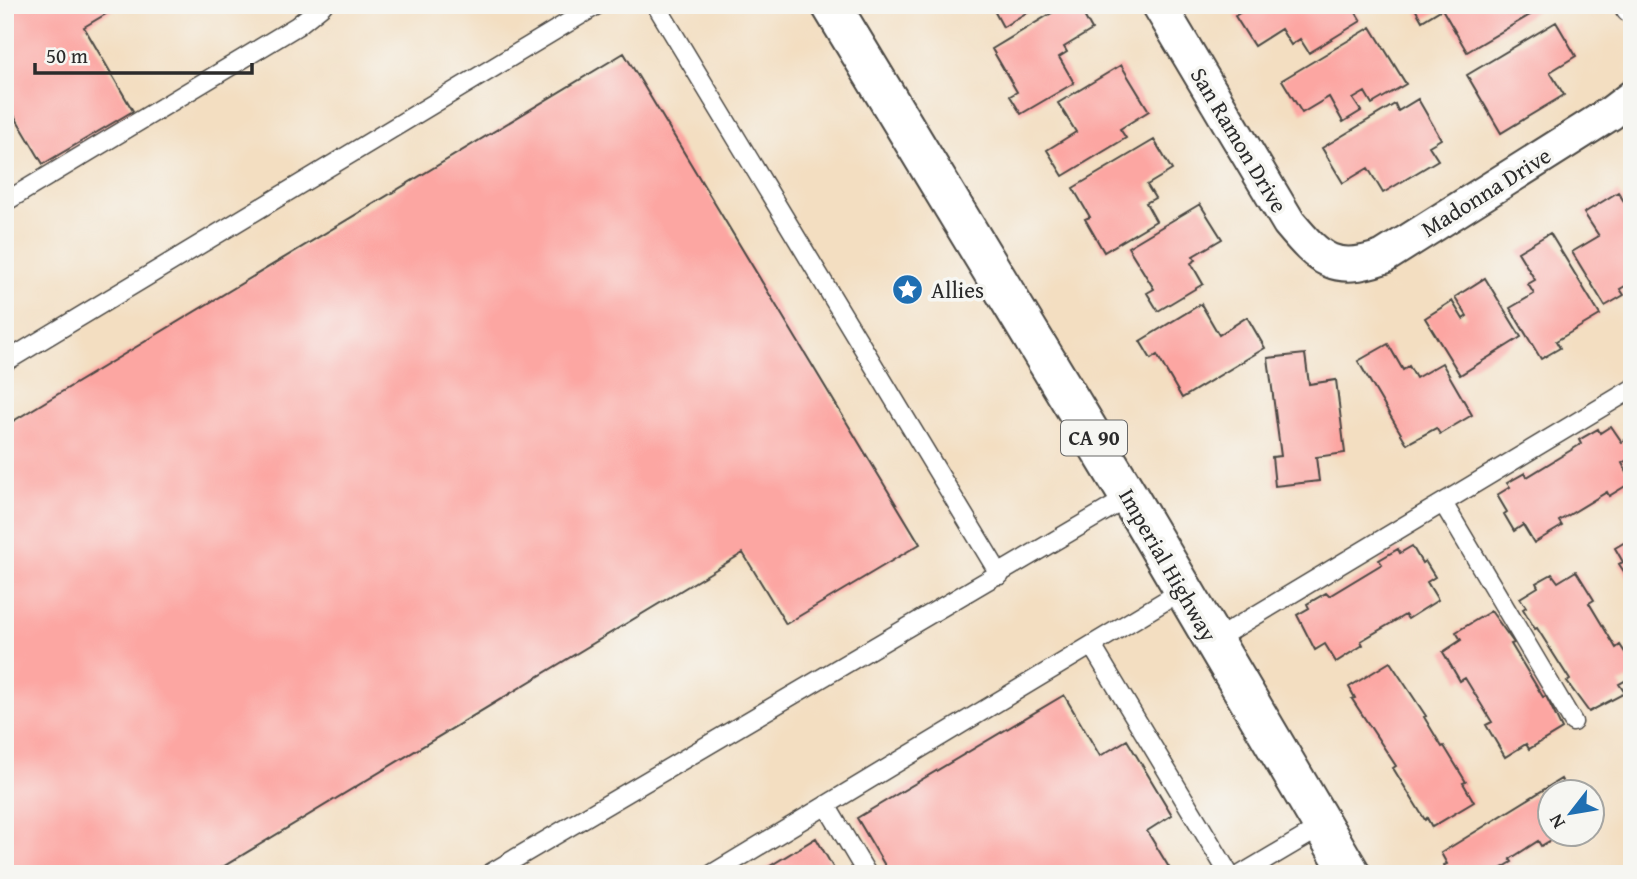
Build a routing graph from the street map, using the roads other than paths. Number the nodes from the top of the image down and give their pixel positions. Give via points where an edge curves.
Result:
1 (323, 5) edge
2 (597, 5) edge
3 (656, 5) edge
4 (831, 5) edge
5 (1159, 5) edge
6 (1632, 97) edge
7 (5, 202) edge
8 (1332, 263) joint
9 (5, 362) edge
10 (1632, 389) edge
11 (1129, 497) junction
12 (1443, 503) junction
13 (1000, 575) junction
14 (1183, 590) junction
15 (1213, 642) junction
16 (1092, 646) junction
17 (1573, 722) dead end
18 (826, 805) junction
19 (1323, 826) junction
20 (489, 874) edge
21 (712, 874) edge
22 (867, 874) edge
23 (1229, 874) edge
24 (1242, 874) edge
25 (1351, 874) edge

1 - 7 lane via 297,26
2 - 9 lane
3 - 13 lane
4 - 11 main road, Imperial Highway / CA 90
5 - 8 street, San Ramon Drive via 1289,223
6 - 8 street, Madonna Drive via 1383,257 1358,266
10 - 12 lane
11 - 13 lane
11 - 14 main road, Imperial Highway / CA 90
12 - 15 lane
12 - 17 lane
13 - 20 lane
14 - 15 main road, Imperial Highway / CA 90
14 - 16 lane
15 - 19 main road, Imperial Highway / CA 90
16 - 18 lane
16 - 23 lane
18 - 21 lane
18 - 22 lane
19 - 24 lane
19 - 25 main road, Imperial Highway / CA 90

